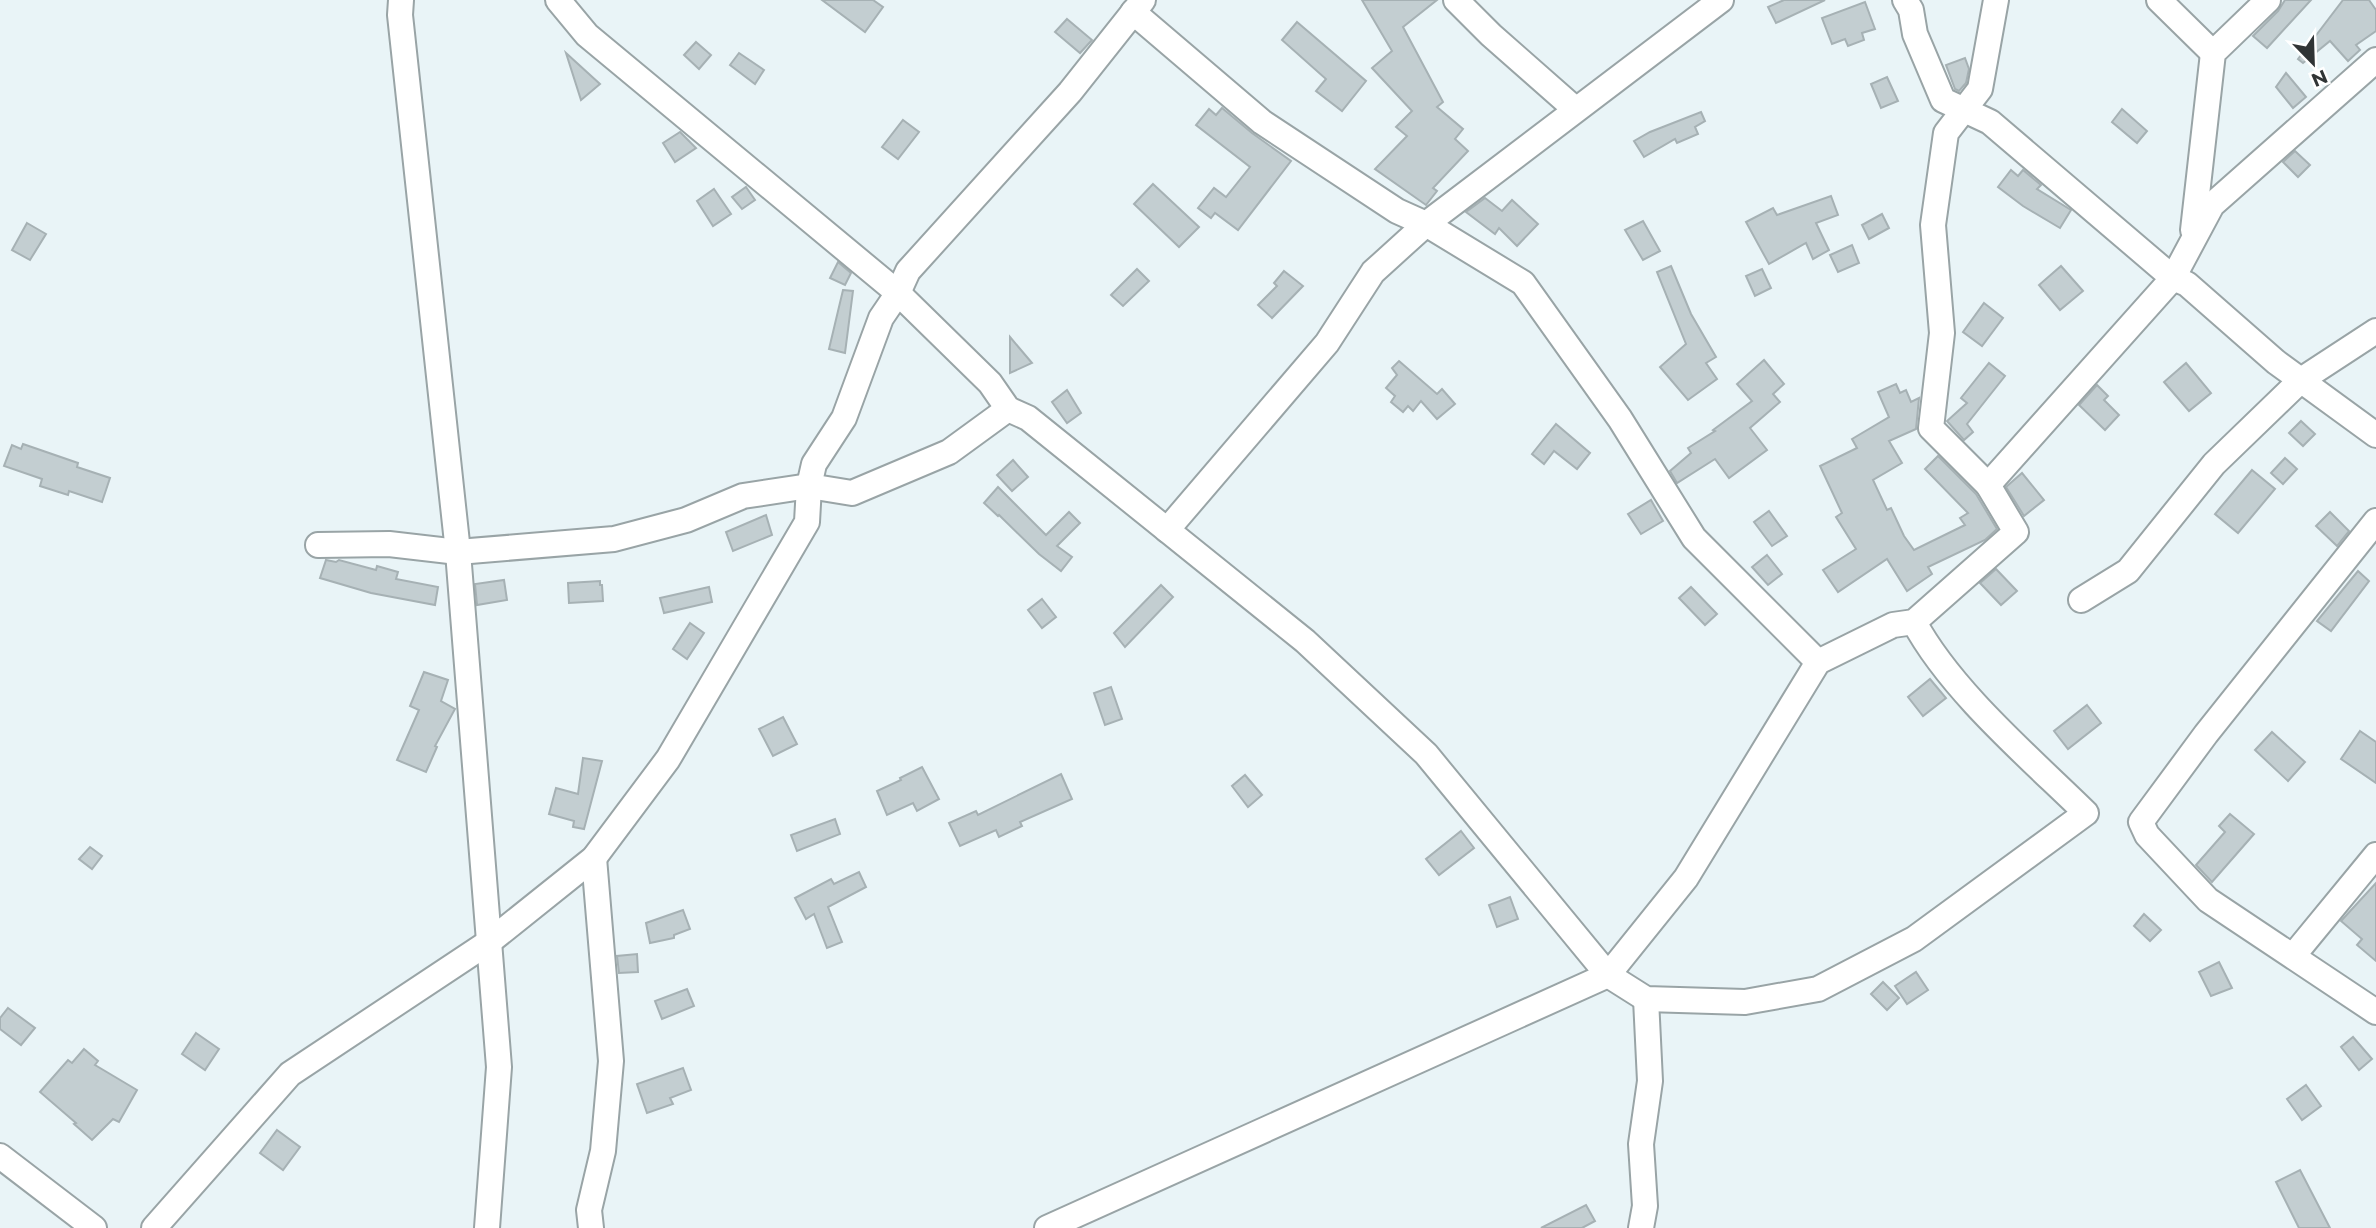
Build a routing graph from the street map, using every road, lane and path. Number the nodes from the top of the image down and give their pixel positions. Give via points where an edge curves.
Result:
1 (401, 0) edge
2 (558, 0) edge
3 (1456, 0) edge
4 (1721, 0) edge
5 (1905, 0) edge
6 (1996, 0) edge
7 (2159, 0) edge
8 (2268, 0) edge
9 (1138, 6) edge
10 (2213, 53) junction
11 (2376, 60) edge
12 (1576, 109) junction
13 (1963, 110) junction
14 (1426, 224) junction
15 (2191, 244) junction
16 (2173, 278) junction
17 (898, 293) junction
18 (2376, 331) edge
19 (2301, 380) junction
20 (1008, 409) junction
21 (2376, 435) edge
22 (1988, 485) junction
23 (809, 486) junction
24 (2376, 521) edge
25 (1167, 530) junction
26 (318, 545) dead end
27 (458, 552) junction
28 (2081, 600) dead end
29 (1914, 622) junction
30 (1818, 662) junction
31 (2376, 855) edge
32 (594, 858) junction
33 (489, 942) junction
34 (2293, 956) junction
35 (1608, 975) junction
36 (1646, 999) junction
37 (2376, 1012) edge
38 (0, 1156) edge
39 (94, 1228) edge
40 (154, 1228) edge
41 (487, 1228) edge
42 (591, 1228) edge
43 (1047, 1228) edge
44 (1641, 1228) edge

1 - 27 street
2 - 17 street via 587,35
3 - 12 street
4 - 12 street
5 - 13 street via 1943,100
6 - 13 street via 1980,89
7 - 10 street
8 - 10 street
9 - 14 street via 1262,122 1397,211
9 - 17 street via 1070,92 908,271
10 - 15 street
11 - 15 street via 2212,205
12 - 14 street
13 - 16 street via 1990,122
13 - 22 street via 1945,133 1933,225 1942,333 1931,428
14 - 25 street via 1373,272 1326,343
14 - 30 street via 1523,283 1620,419 1694,538
15 - 16 street
16 - 19 street via 2188,284
16 - 22 street
17 - 20 street via 990,383
17 - 23 street via 881,318 844,418 814,464
18 - 19 street
19 - 21 street
19 - 28 street via 2214,464 2128,571
20 - 23 street via 949,452 852,493
20 - 25 street via 1028,418
22 - 29 street via 2016,531
23 - 27 street via 743,496 686,520 614,539
23 - 32 street via 807,522 668,759
24 - 34 street via 2141,822 2147,835 2208,900
25 - 35 street via 1305,641 1426,754
26 - 27 street via 389,544
27 - 33 street
29 - 30 street via 1893,625
29 - 36 street via 1925,643 1970,698 2086,814 1913,939 1818,989 1745,1002
30 - 35 street via 1686,878
31 - 34 street
32 - 33 street
32 - 42 street via 611,1061 603,1151 589,1210
33 - 40 street via 290,1074
33 - 41 street via 499,1067
34 - 37 street
35 - 36 street
35 - 43 street
36 - 44 street via 1650,1081 1641,1144 1645,1206
38 - 39 street

